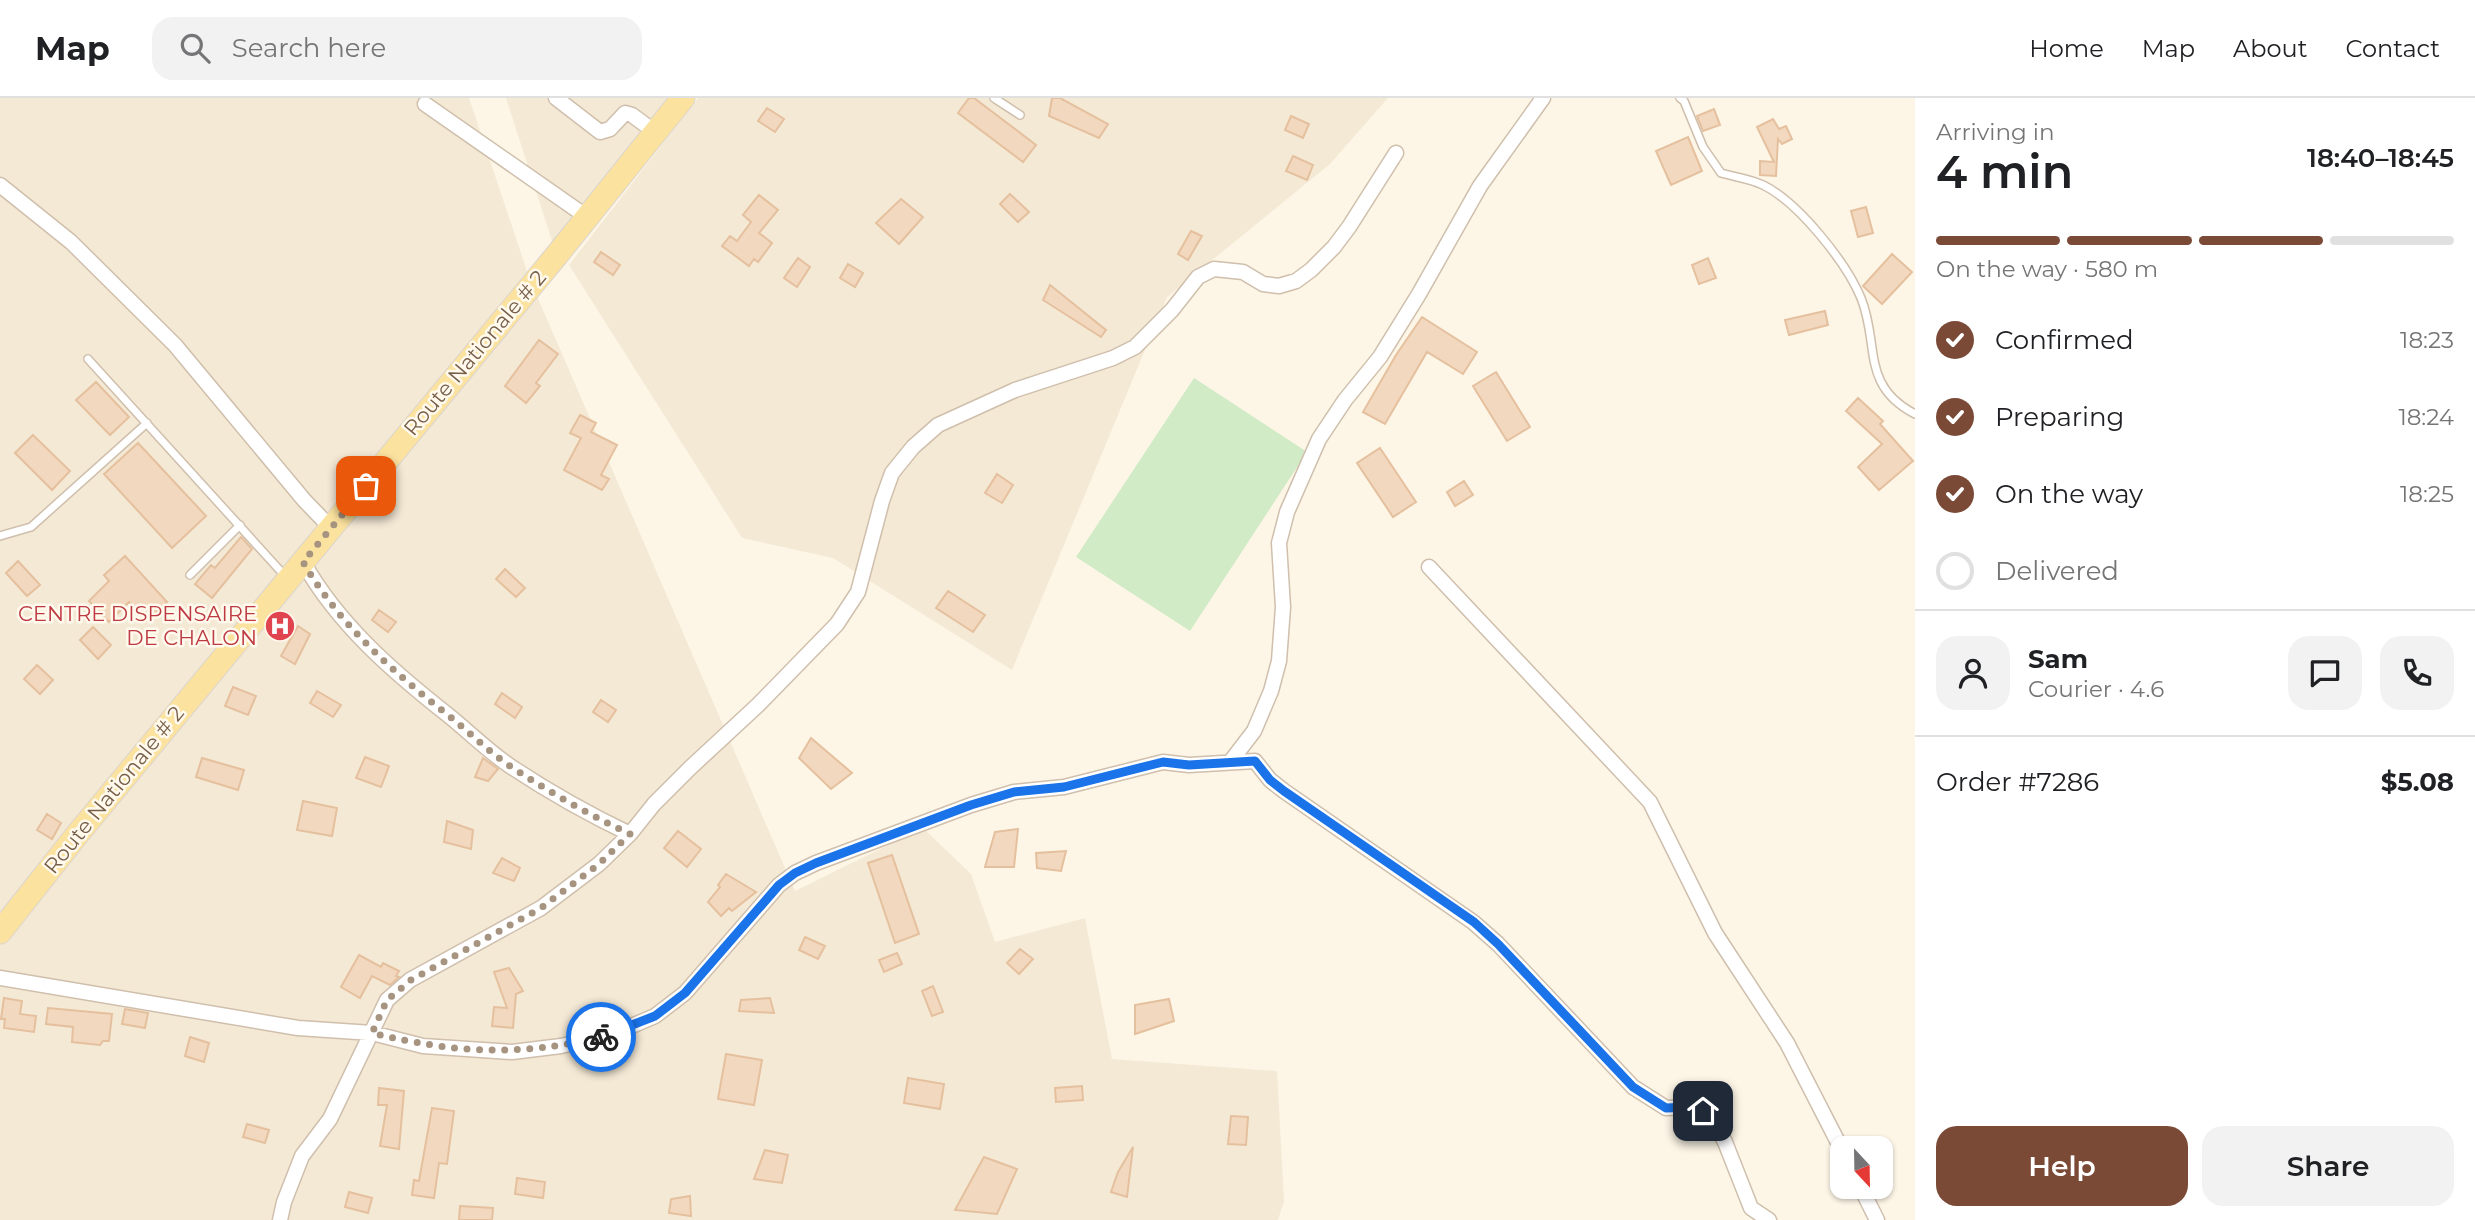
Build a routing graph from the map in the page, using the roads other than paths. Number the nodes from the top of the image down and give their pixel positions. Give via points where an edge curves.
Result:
1 (556, 98) edge
2 (683, 98) edge
3 (994, 98) edge
4 (1543, 98) edge
5 (1680, 98) edge
6 (425, 104) dead end
7 (1020, 115) dead end
8 (655, 132) junction
9 (1396, 153) dead end
10 (0, 185) edge
11 (587, 217) junction
12 (88, 359) dead end
13 (1915, 414) edge
14 (147, 423) junction
15 (240, 525) junction
16 (331, 528) junction
17 (0, 536) edge
18 (1429, 567) dead end
19 (296, 570) junction
20 (190, 575) dead end
21 (1231, 761) junction
22 (630, 834) junction
23 (0, 932) edge
24 (0, 978) edge
25 (372, 1033) junction
26 (1835, 1136) edge
27 (1866, 1199) edge
28 (279, 1220) edge
29 (1769, 1220) edge
30 (1877, 1220) edge

1 - 8 street via 600,132 610,129 625,113
2 - 8 main road, Route Nationale # 2
3 - 7 lane
4 - 21 street via 1480,186 1385,349 1319,439 1287,512 1279,543 1283,607 1279,661 1271,691 1255,731
5 - 13 lane via 1706,153 1721,173 1781,195 1845,267 1862,299 1877,374 1886,393
6 - 11 street
8 - 11 main road, Route Nationale # 2
9 - 22 street via 1349,227 1296,281 1263,284 1243,272 1214,269 1198,277 1135,347 1015,390 938,425 913,447 892,473 858,592 837,624 654,804
10 - 16 street via 71,242 175,345
11 - 16 main road, Route Nationale # 2
12 - 14 lane
14 - 15 lane
14 - 17 lane via 31,527
15 - 19 lane
15 - 20 lane
16 - 19 main road, Route Nationale # 2
18 - 26 street via 1650,802 1715,933 1787,1043
19 - 22 street via 414,688 508,764 571,805
19 - 23 main road, Route Nationale # 2
21 - 25 street via 1163,762 1064,787 1014,792 816,863 779,885 685,993 655,1016 613,1034 512,1052 424,1045
21 - 29 street via 1255,761 1284,791 1474,922 1633,1087 1666,1108 1703,1111 1724,1142 1751,1208
22 - 25 street via 541,908 411,980 387,1000
24 - 25 street via 298,1028
25 - 28 street via 330,1119 302,1156
27 - 30 street

